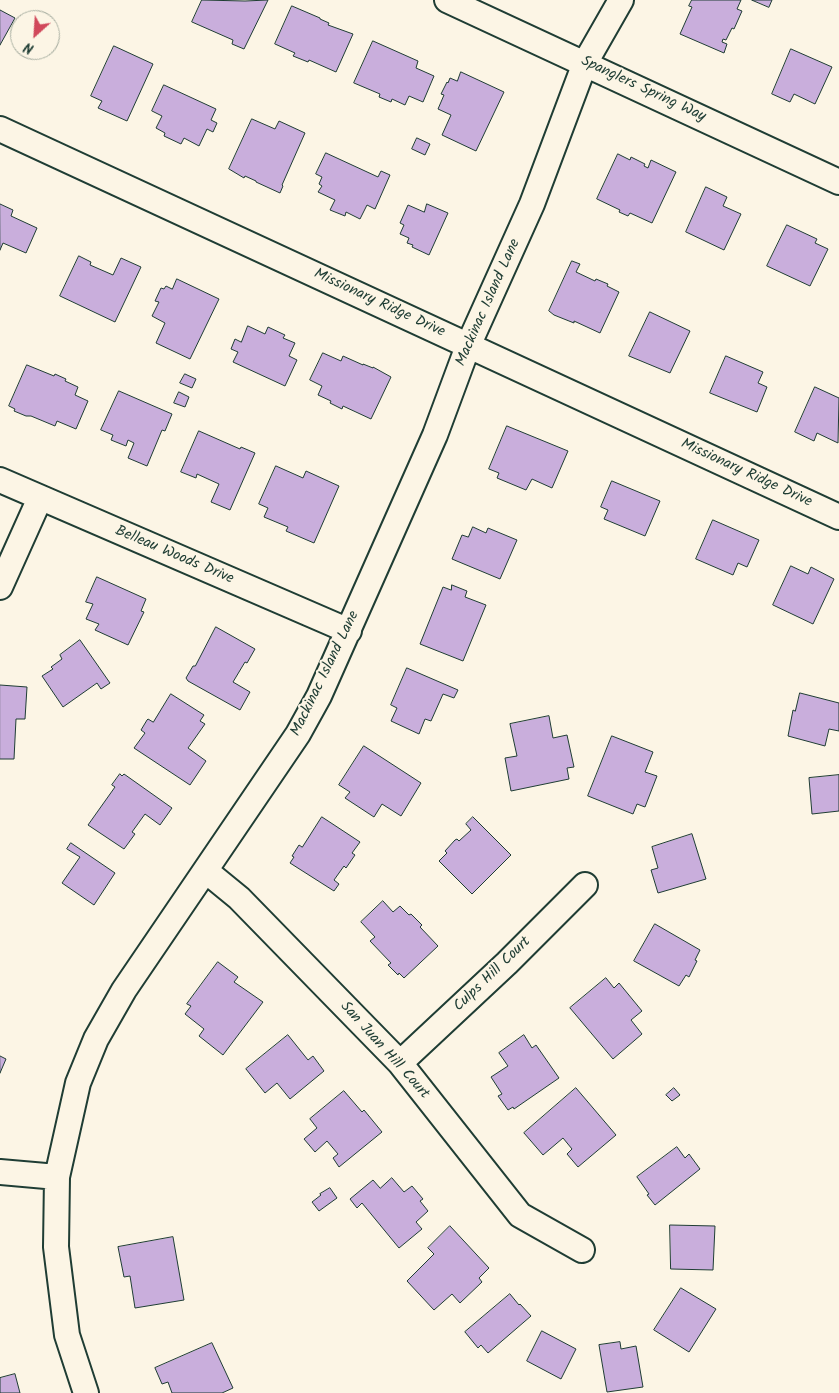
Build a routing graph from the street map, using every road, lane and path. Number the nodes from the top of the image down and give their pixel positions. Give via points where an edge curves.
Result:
1 (447, 0) edge
2 (620, 0) edge
3 (585, 63) junction
4 (0, 129) edge
5 (839, 182) edge
6 (468, 346) junction
7 (0, 480) edge
8 (40, 498) junction
9 (839, 517) edge
10 (0, 587) edge
11 (349, 631) junction
12 (206, 871) junction
13 (585, 885) dead end
14 (400, 1063) junction
15 (0, 1172) edge
16 (57, 1177) junction
17 (582, 1250) dead end
18 (86, 1393) edge

1 - 3 street, Spanglers Spring Way
2 - 3 street, Mackinac Island Lane
3 - 5 street, Spanglers Spring Way
3 - 6 street, Mackinac Island Lane via 532,204
4 - 6 street, Missionary Ridge Drive
6 - 9 street, Missionary Ridge Drive
6 - 11 street, Mackinac Island Lane via 435,435
7 - 8 street, Belleau Woods Drive
8 - 10 street
8 - 11 street, Belleau Woods Drive
11 - 12 street, Mackinac Island Lane via 298,734
12 - 14 street, San Juan Hill Court via 239,898
12 - 16 street, Mackinac Island Lane via 124,990 96,1039 78,1084
13 - 14 street, Culps Hill Court
14 - 17 street, San Juan Hill Court via 520,1215
15 - 16 street
16 - 18 street, Mackinac Island Lane via 56,1247 60,1291 67,1335

